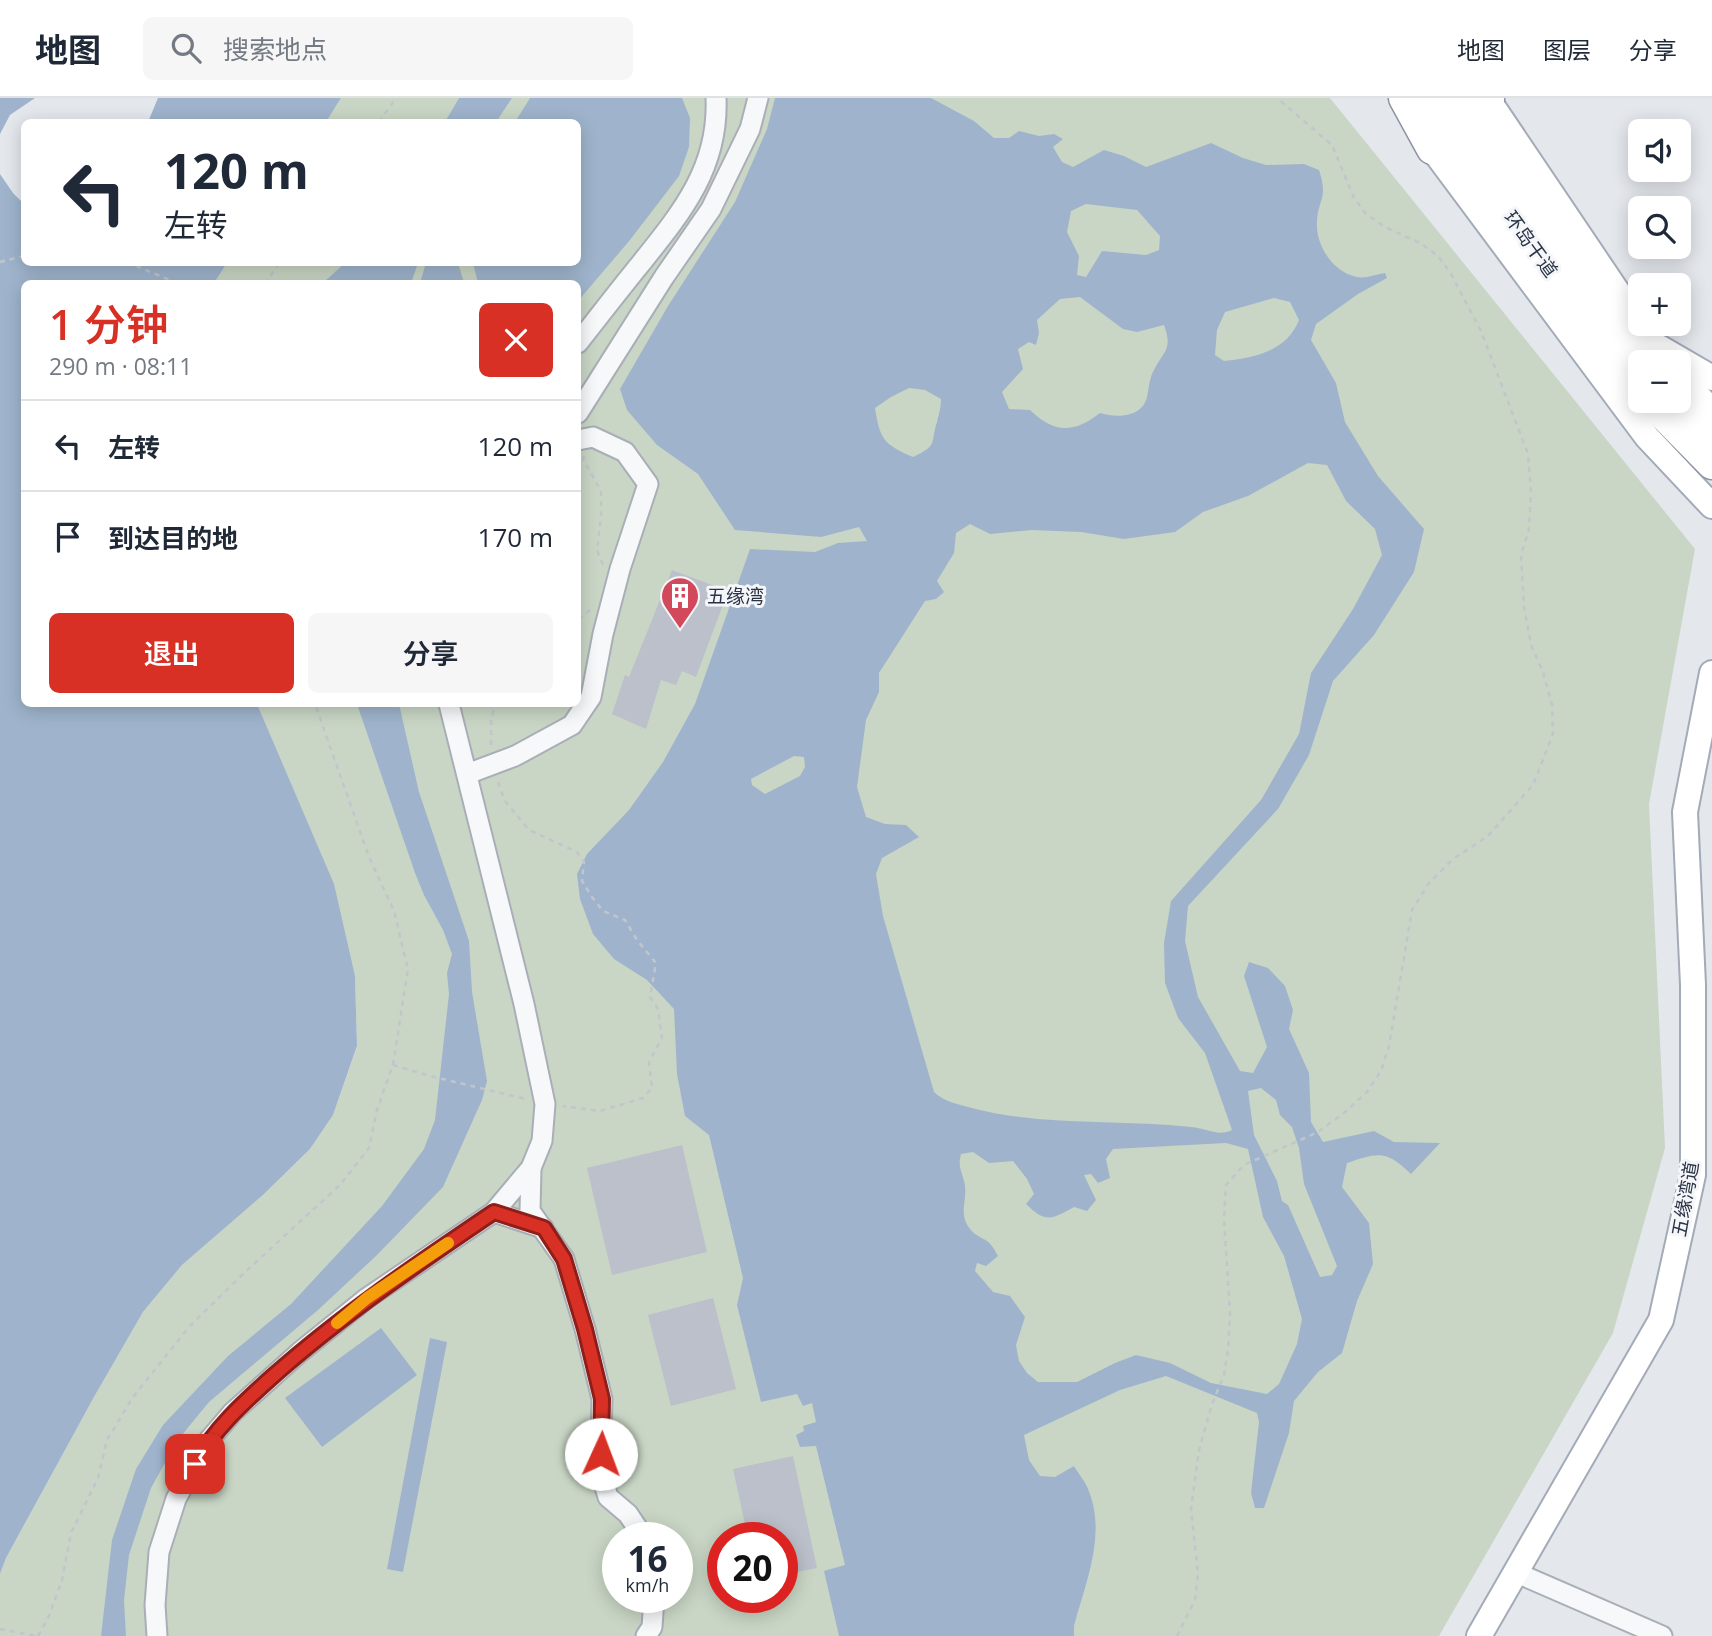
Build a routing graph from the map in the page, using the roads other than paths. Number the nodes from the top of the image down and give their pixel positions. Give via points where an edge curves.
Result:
1 (716, 98) edge
2 (758, 98) edge
3 (1394, 98) edge
4 (1404, 98) edge
5 (1427, 98) edge
6 (1467, 113) edge
7 (581, 339) edge
8 (1648, 350) edge
9 (1691, 370) edge
10 (1628, 372) edge
11 (1712, 379) edge
12 (1691, 388) edge
13 (581, 408) edge
14 (1712, 411) edge
15 (1662, 413) edge
16 (1690, 413) edge
17 (1712, 434) edge
18 (585, 439) edge
19 (1712, 464) edge
20 (1711, 507) edge
21 (1711, 676) edge
22 (450, 707) edge
23 (467, 774) junction
24 (531, 1168) junction
25 (494, 1212) junction
26 (544, 1228) junction
27 (633, 1522) edge
28 (1517, 1573) junction
29 (653, 1613) edge
30 (157, 1636) edge
31 (646, 1636) edge
32 (1479, 1636) edge
33 (1662, 1636) edge

1 - 7 street via 706,167 694,192
2 - 13 street via 750,129 712,209
3 - 6 main road
4 - 6 highway
5 - 6 highway, 环岛干道
6 - 8 highway, 环岛干道 via 1543,225
6 - 10 highway, 环岛干道 via 1553,276
6 - 20 main road via 1647,438
9 - 11 main road
12 - 14 main road
15 - 19 highway
16 - 17 highway
18 - 23 street via 625,452 648,484 620,569 591,696 572,725 515,756
21 - 28 main road, 五缘湾道 via 1685,812 1693,985 1693,1175 1661,1320
22 - 23 street
23 - 24 street via 545,1104 542,1141
24 - 25 street
24 - 26 street via 530,1211
25 - 26 street
25 - 30 street via 348,1313 233,1412 204,1446 176,1499 159,1552
26 - 27 street via 564,1259 597,1375 602,1399 600,1470 608,1497
28 - 32 main road, 五缘湾道
28 - 33 street
29 - 31 street

